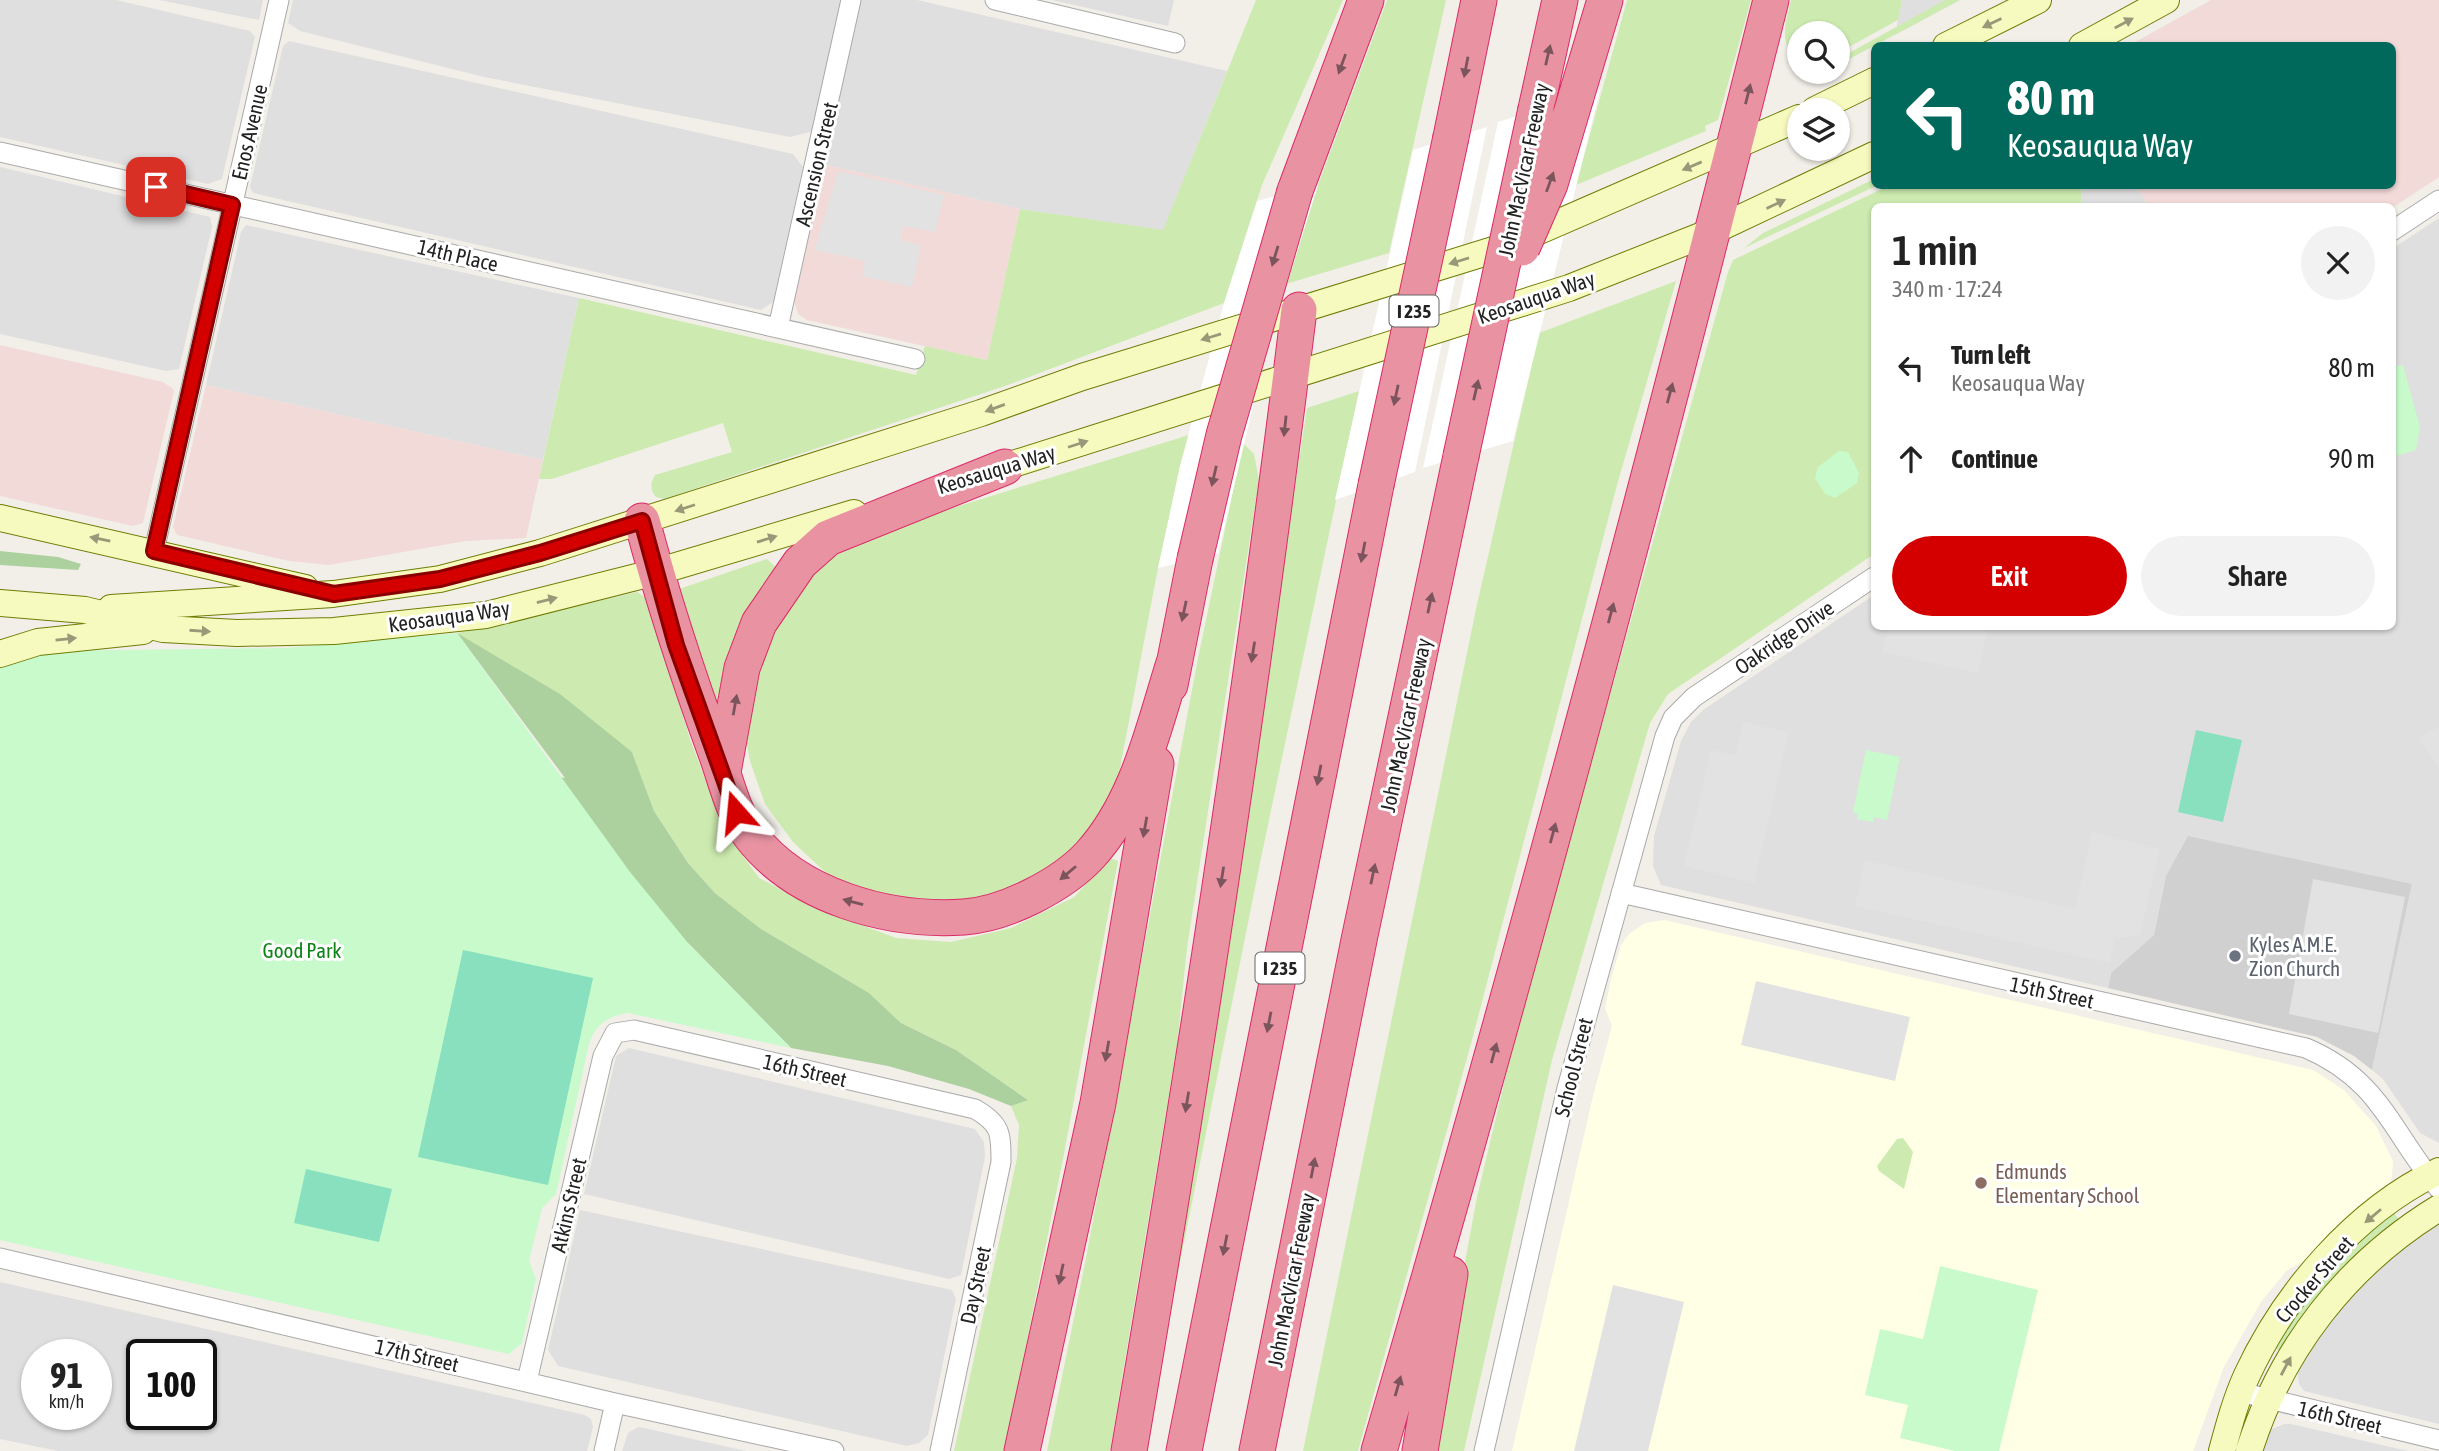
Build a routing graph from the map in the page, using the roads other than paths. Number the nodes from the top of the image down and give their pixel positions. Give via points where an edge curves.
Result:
1 (279, 0) edge
2 (851, 0) edge
3 (997, 0) edge
4 (1366, 0) edge
5 (1479, 0) edge
6 (1560, 0) edge
7 (1605, 0) edge
8 (1772, 0) edge
9 (2038, 0) edge
10 (2166, 0) edge
11 (1954, 42) edge
12 (2089, 42) edge
13 (1175, 43) dead end
14 (1871, 82) edge
15 (1839, 98) edge
16 (1787, 124) edge
17 (1734, 148) junction
18 (0, 152) edge
19 (1871, 156) edge
20 (2439, 200) edge
21 (232, 205) junction
22 (2396, 228) edge
23 (1713, 231) junction
24 (1299, 310) junction
25 (1494, 312) junction
26 (778, 328) junction
27 (915, 359) dead end
28 (1291, 376) junction
29 (1005, 467) junction
30 (0, 517) edge
31 (642, 521) junction
32 (154, 551) junction
33 (656, 572) junction
34 (1871, 579) edge
35 (334, 594) junction
36 (0, 603) edge
37 (85, 610) junction
38 (163, 629) junction
39 (0, 654) edge
40 (1174, 663) junction
41 (1695, 697) joint
42 (723, 772) junction
43 (1621, 893) junction
44 (615, 1032) joint
45 (1476, 1119) junction
46 (993, 1120) joint
47 (2435, 1179) edge
48 (2439, 1208) edge
49 (0, 1258) edge
50 (527, 1381) junction
51 (2240, 1392) junction
52 (2268, 1400) junction
53 (615, 1403) junction
54 (2439, 1440) edge
55 (604, 1451) edge
56 (834, 1451) edge
57 (940, 1451) edge
58 (1022, 1451) edge
59 (1129, 1451) edge
60 (1184, 1451) edge
61 (1257, 1451) edge
62 (1379, 1451) edge
63 (1420, 1451) edge
64 (1484, 1451) edge
65 (2222, 1451) edge
66 (2249, 1451) edge

1 - 21 street, Enos Avenue
2 - 26 street, Ascension Street
3 - 13 street
4 -> 40 highway, bridge via 1295,191 1224,435
5 -> 60 highway, I 235, bridge via 1376,485
25 -> 6 highway, John MacVicar Freeway, bridge
25 -> 7 highway, bridge via 1550,184
17 -> 8 highway
9 -> 11 main road
12 -> 10 main road
14 - 15 main road
16 - 17 main road, Keosauqua Way
17 - 23 highway
17 -> 24 main road, Keosauqua Way via 1500,248
18 - 21 street, 14th Place
23 -> 19 main road, Keosauqua Way
20 - 22 street
21 - 26 street, 14th Place
21 - 32 street, Enos Avenue
23 - 28 main road, Keosauqua Way via 1569,288
45 -> 23 highway
24 - 28 highway
24 -> 31 main road, Keosauqua Way
61 -> 25 highway, John MacVicar Freeway, bridge via 1359,940
26 - 27 street, 14th Place
29 -> 28 main road, Keosauqua Way
28 -> 59 highway via 1226,848
33 -> 29 main road, Keosauqua Way
42 -> 29 highway via 742,668 759,623 800,563 828,538
32 -> 30 main road
31 - 33 highway
31 - 35 main road, Keosauqua Way via 440,579
32 - 35 main road
38 -> 33 main road, Keosauqua Way via 334,631 486,615
33 - 42 highway via 676,645
34 - 41 street, Oakridge Drive
35 - 37 main road, Keosauqua Way
36 - 37 main road, Keosauqua Way
37 - 38 main road, Keosauqua Way
39 -> 38 main road via 38,642
40 -> 42 highway via 1140,772 1090,855 1033,896 967,917 888,912 837,898 800,880 750,834 736,812
40 -> 58 highway via 1098,1103
41 - 43 street, School Street via 1674,718 1665,736
43 - 47 street, 15th Street via 2306,1048 2326,1057 2368,1089
43 - 64 street, School Street via 1567,1088
44 - 46 street, 16th Street via 634,1030 975,1109
44 - 50 street, Atkins Street via 603,1056
62 -> 45 highway
45 - 63 highway
46 - 57 street, Day Street via 999,1130 1001,1162
47 -> 51 main road, Crocker Street via 2375,1213 2298,1292 2265,1340
52 -> 48 main road, Crocker Street via 2310,1325 2340,1288 2395,1238
49 - 50 street, 17th Street
50 - 53 street, 17th Street
51 - 52 street, 16th Street
51 - 65 main road, Crocker Street
52 - 54 street, 16th Street
52 - 66 main road, Crocker Street
53 - 55 street
53 - 56 street, 17th Street

